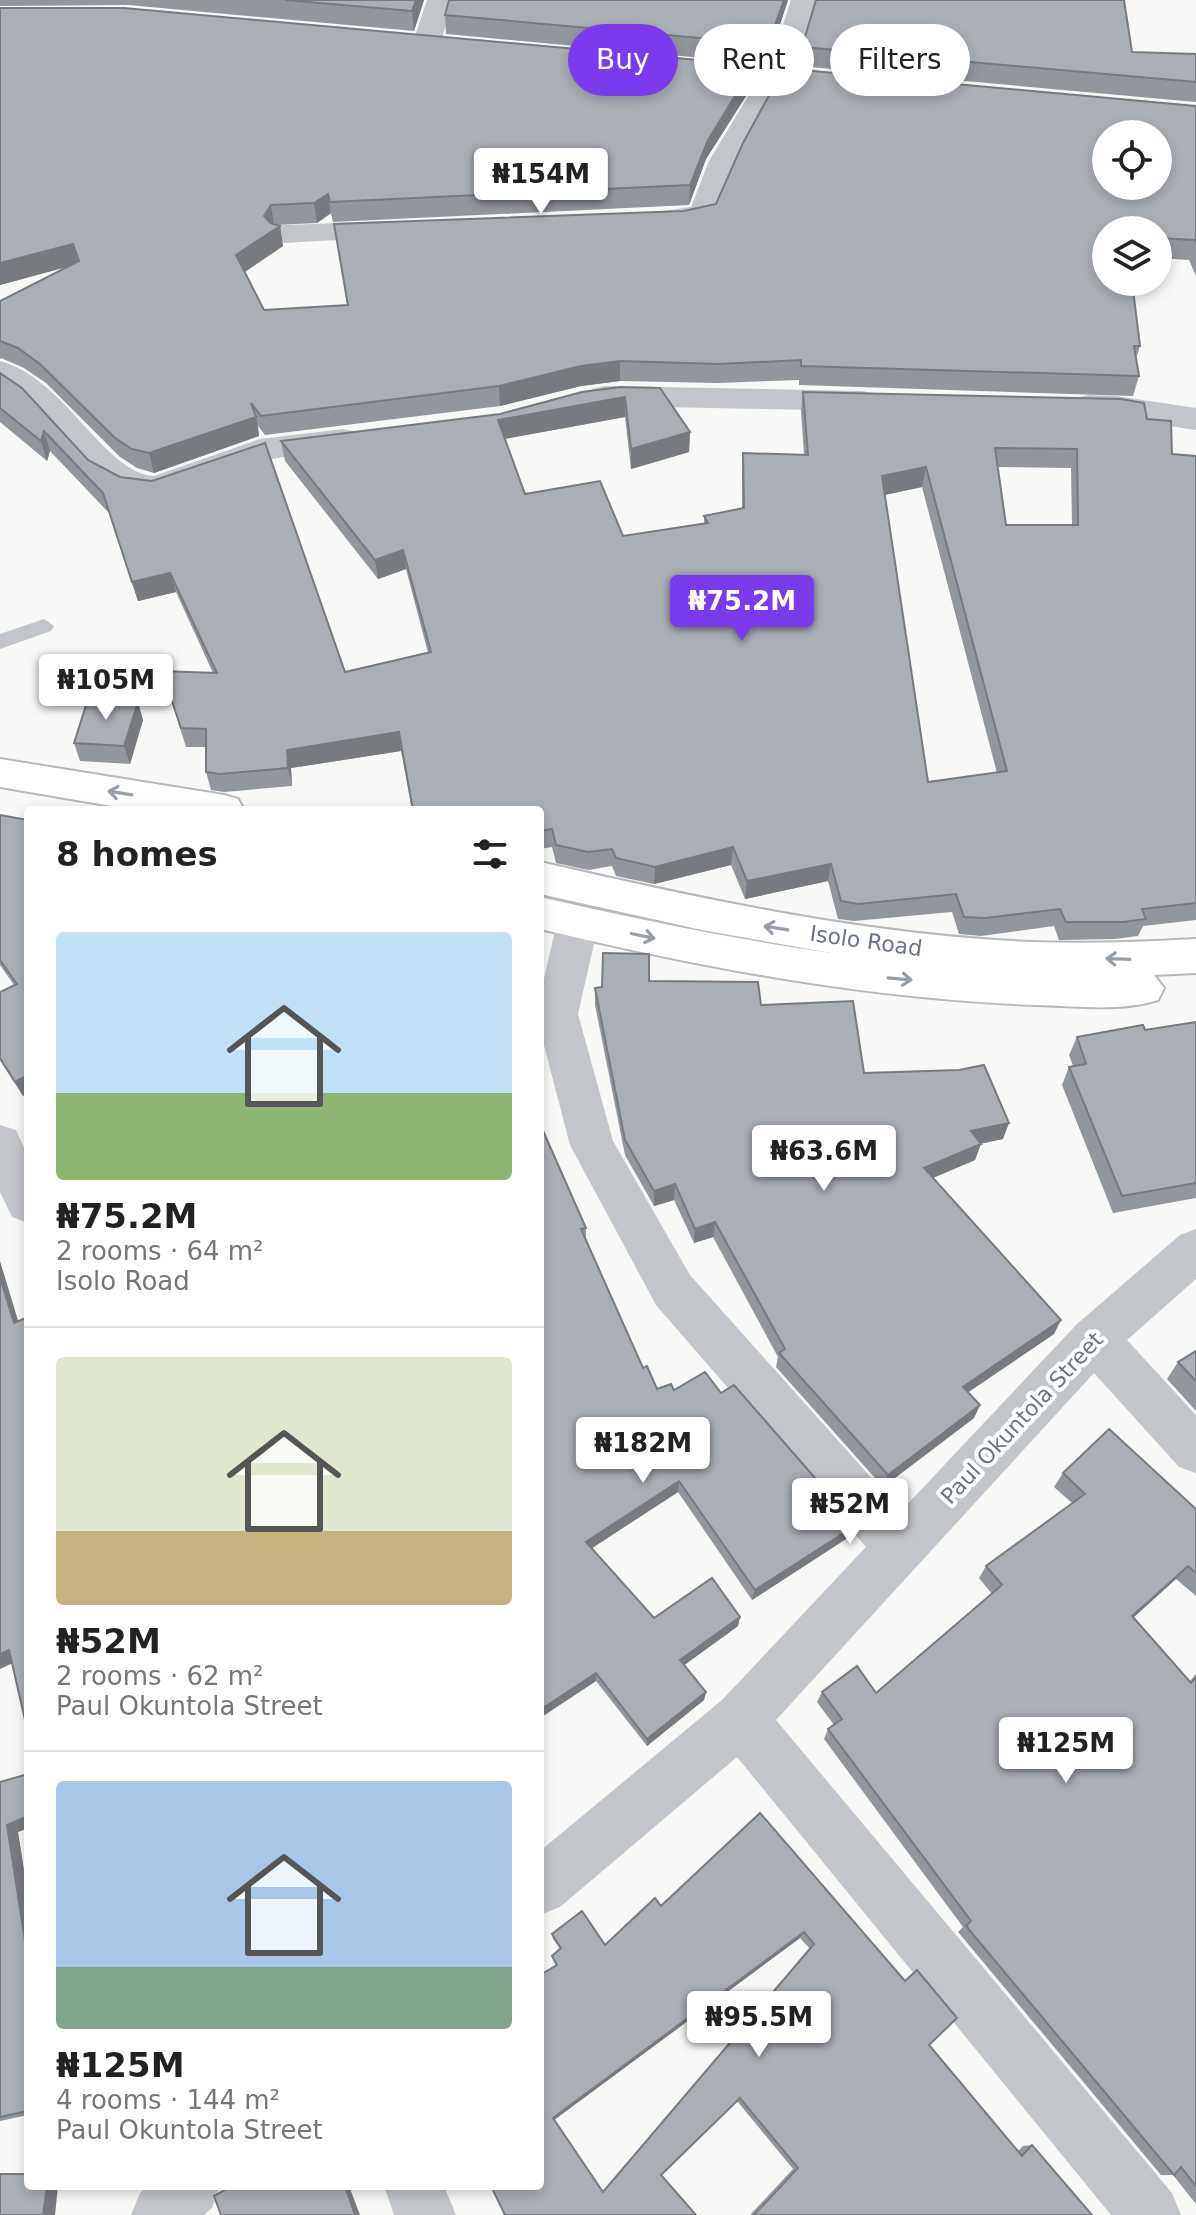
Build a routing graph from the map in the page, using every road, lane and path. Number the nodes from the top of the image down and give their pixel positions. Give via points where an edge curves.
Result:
1 (440, 0) edge
2 (804, 0) edge
3 (797, 24) edge
4 (394, 42) edge
5 (426, 45) junction
6 (456, 48) edge
7 (761, 96) edge
8 (619, 221) edge
9 (428, 229) edge
10 (285, 234) dead end
11 (0, 371) edge
12 (893, 401) edge
13 (569, 402) edge
14 (1052, 404) edge
15 (1196, 419) edge
16 (372, 436) edge
17 (44, 626) dead end
18 (0, 642) edge
19 (0, 773) edge
20 (0, 800) edge
21 (39, 806) edge
22 (200, 806) edge
23 (544, 879) edge
24 (559, 917) edge
25 (1196, 956) edge
26 (1196, 984) edge
27 (0, 1144) edge
28 (24, 1195) edge
29 (1196, 1250) edge
30 (1094, 1339) junction
31 (1196, 1450) edge
32 (900, 1548) junction
33 (741, 1719) junction
34 (544, 1884) edge
35 (186, 2190) edge
36 (416, 2190) edge
37 (162, 2215) edge
38 (425, 2215) edge
39 (1150, 2215) edge

1 - 5 street
2 - 3 street
4 - 5 street
5 - 6 street
7 - 8 street via 724,161 703,215
9 - 10 street
11 - 16 street via 42,397 119,479 141,489 260,450
12 - 13 street via 620,394
14 - 15 street via 1116,406
17 - 18 lane
22 -> 19 main road
20 - 21 main road
25 -> 23 main road, Isolo Road via 1141,960 951,954 690,913
24 -> 26 main road, Isolo Road via 786,964 880,977 1047,990
24 - 32 street via 557,1014 592,1145 673,1290
27 - 28 street
29 - 30 street, Paul Okuntola Street
30 - 31 street
30 - 32 street, Paul Okuntola Street
32 - 33 street, Paul Okuntola Street
33 - 34 street, Paul Okuntola Street
33 - 39 street
35 - 37 street
36 - 38 street

